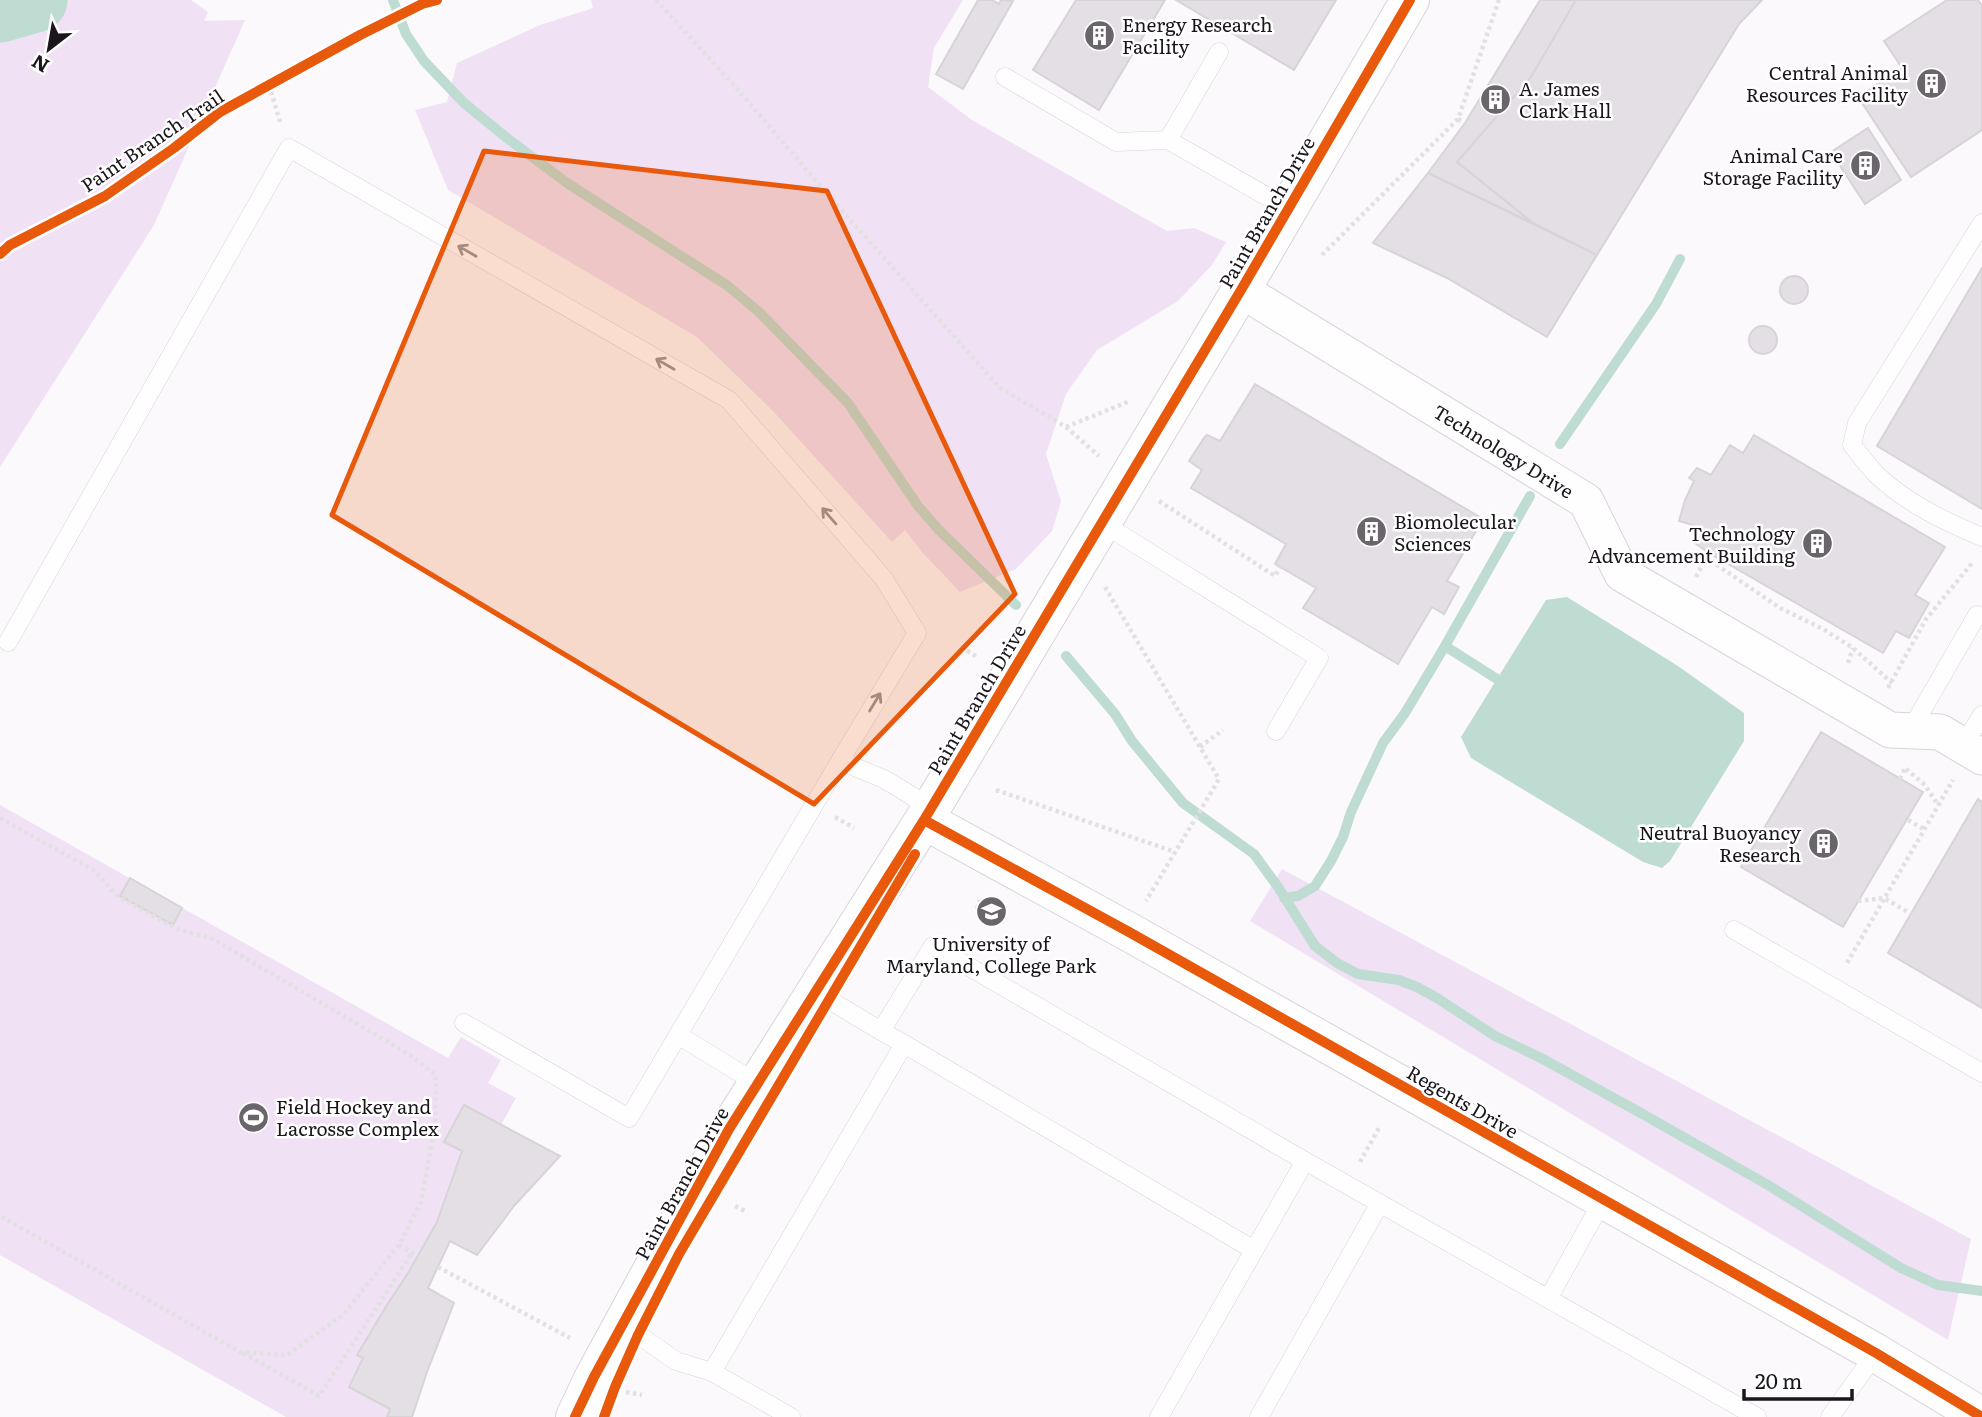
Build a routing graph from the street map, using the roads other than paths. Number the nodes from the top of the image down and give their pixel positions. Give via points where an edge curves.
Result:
1 (1410, 0) edge
2 (1219, 52) dead end
3 (1005, 77) dead end
4 (1168, 140) junction
5 (1289, 208) junction
6 (1982, 223) edge
7 (1241, 290) junction
8 (1102, 523) junction
9 (1982, 537) edge
10 (1976, 615) dead end
11 (8, 642) dead end
12 (1982, 715) edge
13 (1895, 728) junction
14 (1276, 732) dead end
15 (1973, 752) edge
16 (840, 761) junction
17 (928, 814) junction
18 (1734, 930) dead end
19 (816, 992) junction
20 (464, 1023) dead end
21 (881, 1031) junction
22 (678, 1035) junction
23 (904, 1044) junction
24 (1982, 1073) edge
25 (758, 1084) junction
26 (1305, 1161) junction
27 (1603, 1200) junction
28 (1380, 1203) junction
29 (1254, 1250) junction
30 (1548, 1299) junction
31 (623, 1324) junction
32 (1876, 1353) junction
33 (712, 1372) junction
34 (575, 1417) edge
35 (791, 1417) edge
36 (1159, 1417) edge
37 (1259, 1417) edge
38 (1757, 1417) edge
39 (1829, 1417) edge
40 (1982, 1417) edge

1 - 5 street, Paint Branch Drive
2 - 4 lane
3 - 4 lane via 1116,142
4 - 5 lane
5 - 7 street, Paint Branch Drive
6 - 9 lane via 1857,423 1852,445 1877,475 1911,501
7 - 8 street, Paint Branch Drive
7 - 13 street, Technology Drive via 1586,501 1622,574
8 - 14 lane via 1319,658
8 - 17 street, Paint Branch Drive
10 - 13 lane
16 -> 11 lane via 917,633 884,579 729,400 289,148
12 - 15 lane
13 - 15 street via 1940,732
16 - 17 lane via 884,779
16 - 22 lane
17 - 19 street, Paint Branch Drive
17 - 27 street, Regents Drive
18 - 24 lane
19 - 21 lane
19 - 25 street, Paint Branch Drive
20 - 22 lane via 629,1118
21 - 23 lane
21 - 26 lane via 933,946
22 - 25 lane
23 - 29 lane
23 - 33 lane
25 - 31 street, Paint Branch Drive
26 - 28 lane
26 - 29 lane
27 - 30 lane
27 - 32 street, Regents Drive
28 - 30 lane
28 - 37 lane
29 - 36 lane
30 - 38 lane
31 - 33 lane via 676,1361
31 - 34 street, Paint Branch Drive
32 - 39 lane
32 - 40 street, Regents Drive
33 - 35 lane

